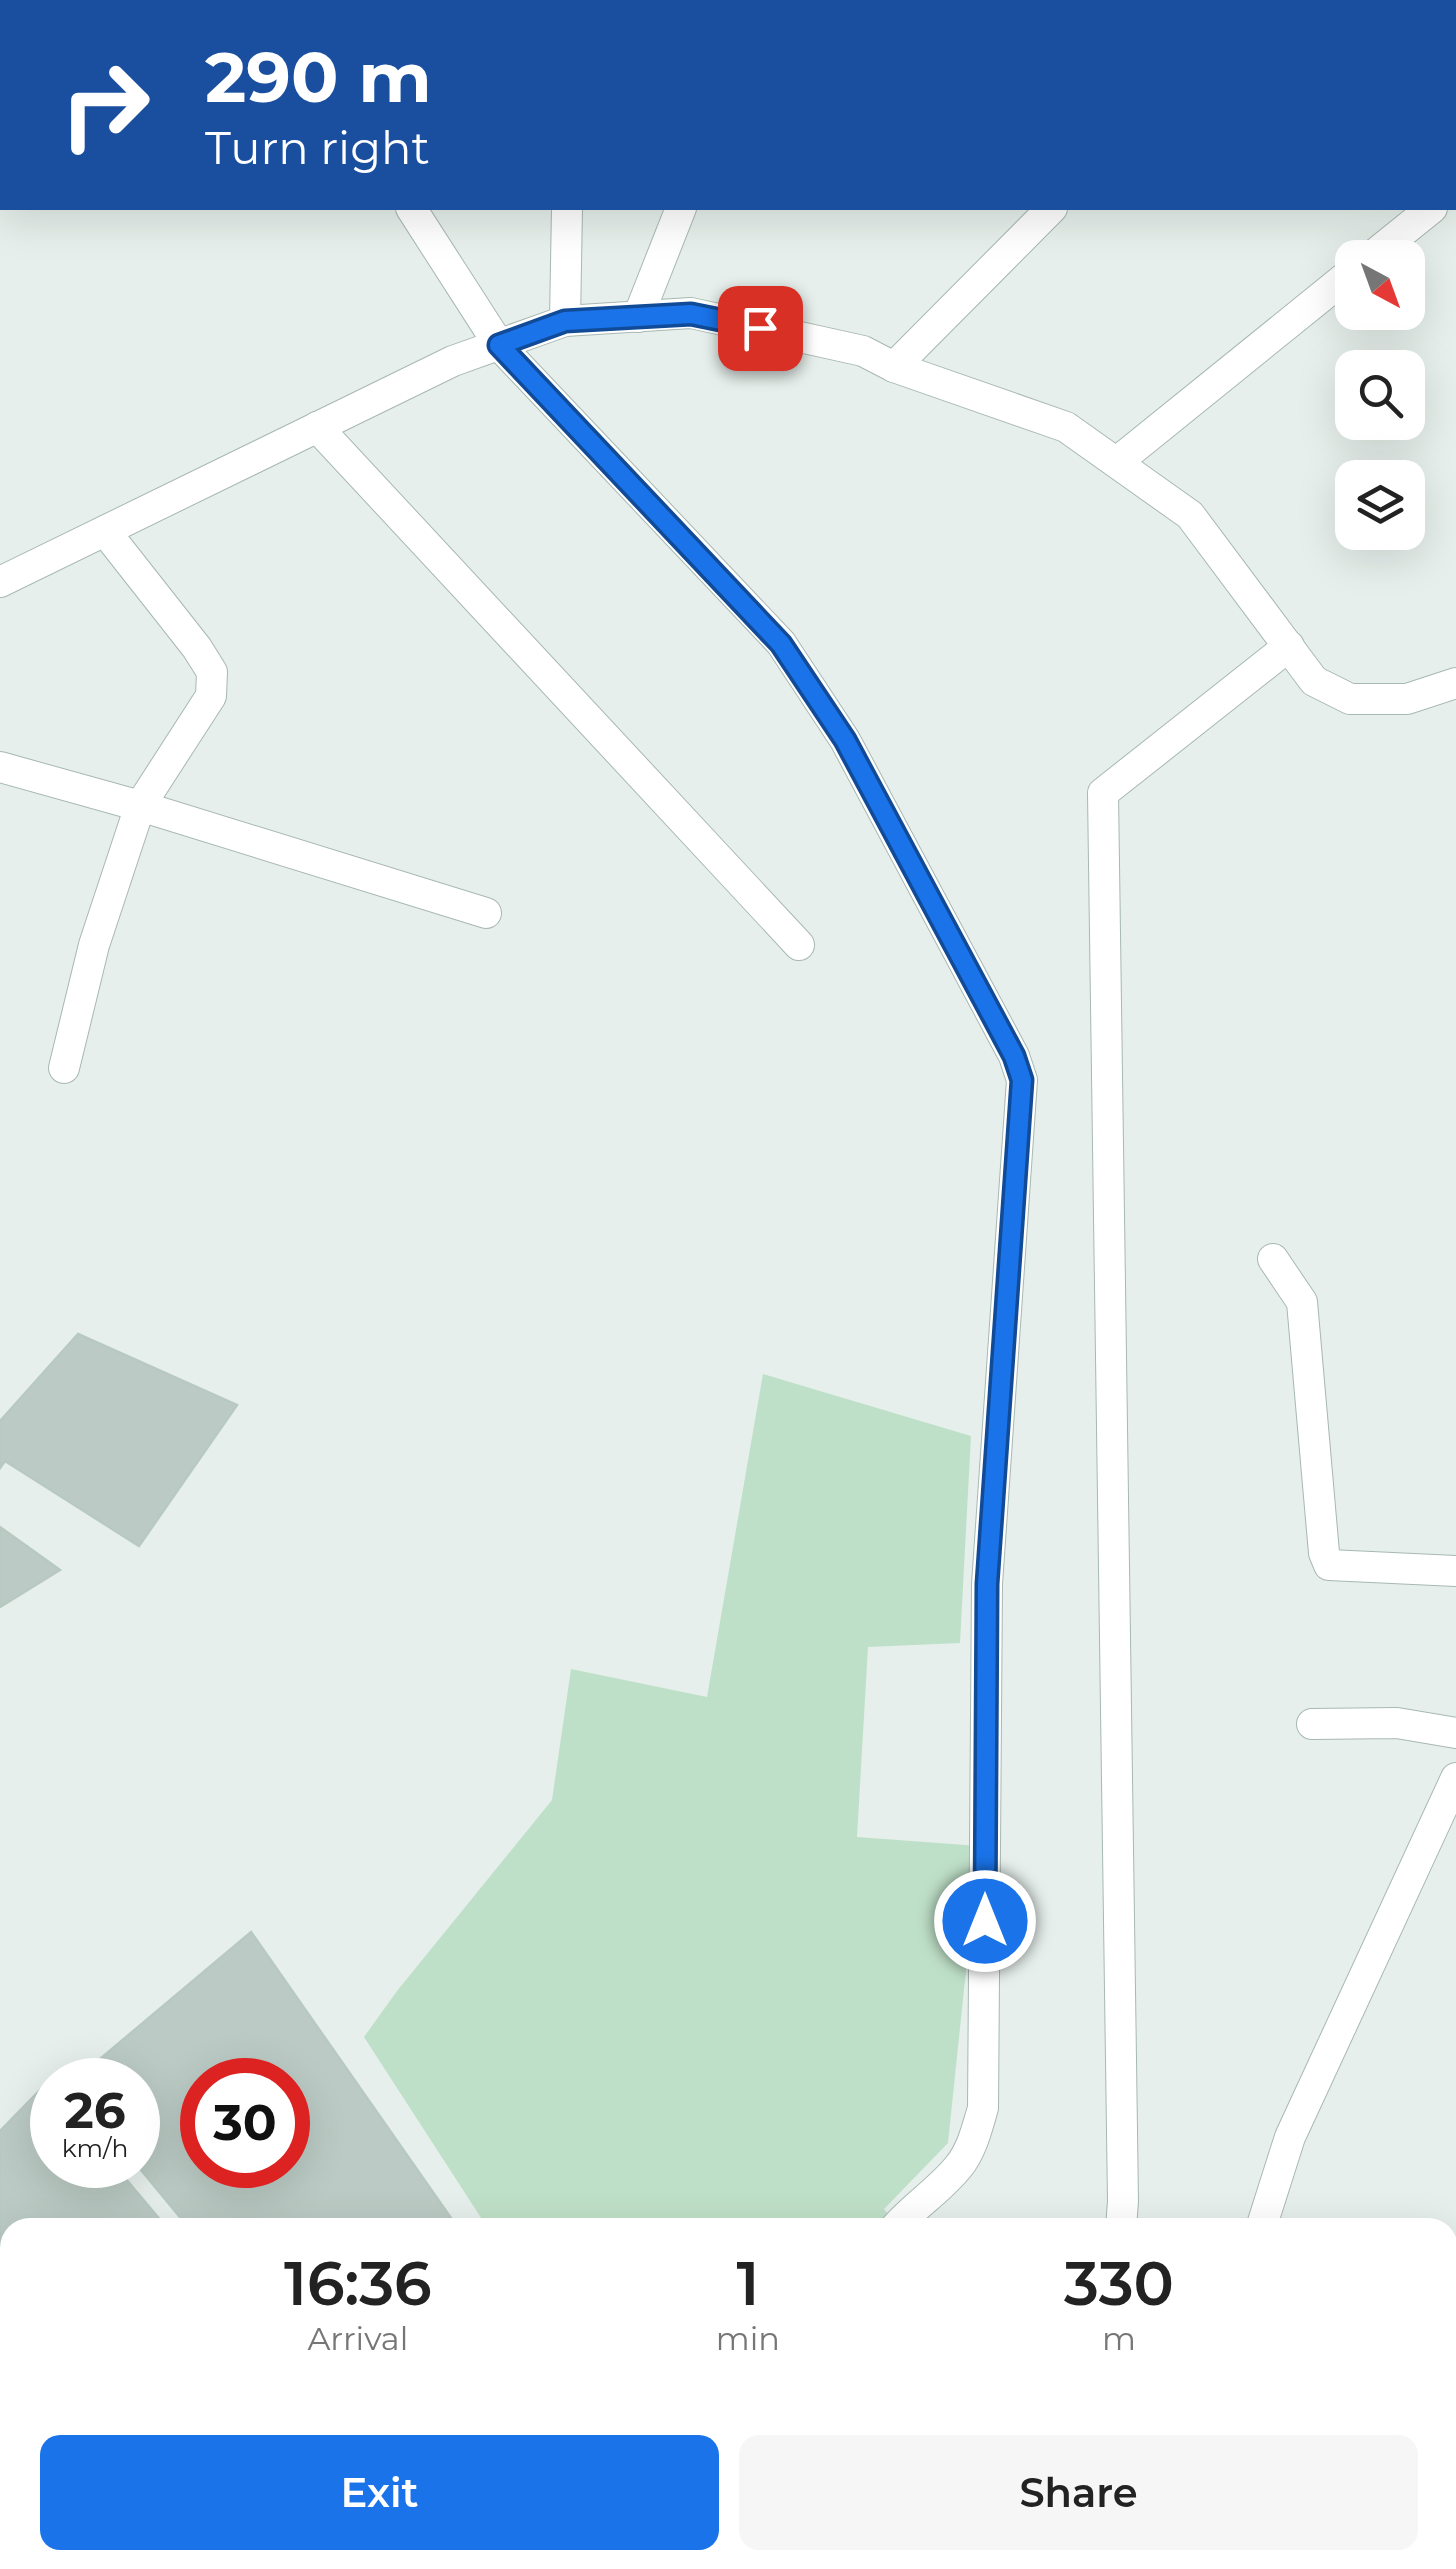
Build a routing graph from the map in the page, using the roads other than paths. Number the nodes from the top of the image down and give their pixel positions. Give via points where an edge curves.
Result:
1 (412, 210) edge
2 (567, 210) edge
3 (680, 210) edge
4 (1050, 210) edge
5 (1430, 210) edge
6 (1392, 240) edge
7 (1335, 286) edge
8 (638, 317) junction
9 (565, 321) junction
10 (499, 345) junction
11 (894, 367) junction
12 (318, 426) junction
13 (1117, 462) junction
14 (104, 531) junction
15 (0, 582) edge
16 (1289, 646) junction
17 (1456, 684) edge
18 (0, 767) edge
19 (140, 806) junction
20 (486, 913) dead end
21 (799, 945) dead end
22 (64, 1068) dead end
23 (1274, 1258) dead end
24 (1456, 1571) edge
25 (1312, 1724) dead end
26 (1456, 1733) edge
27 (1456, 1778) edge
28 (904, 2218) edge
29 (1122, 2218) edge
30 (1264, 2218) edge

1 - 10 street
2 - 9 street
3 - 8 street
4 - 11 street
5 - 6 street
7 - 13 street
8 - 9 street
8 - 11 street via 691,314 863,351
9 - 10 street
10 - 12 street
10 - 28 street via 781,644 845,740 1022,1080 987,1584 983,2108 958,2167
11 - 13 street via 1066,426
12 - 14 street
12 - 21 street
13 - 16 street via 1190,515
14 - 15 street
14 - 19 street via 212,672 211,696
16 - 17 street via 1314,681 1350,699 1408,698
16 - 29 street via 1104,794
18 - 19 street
19 - 20 street
19 - 22 street via 94,945
23 - 24 street via 1302,1302 1329,1565
25 - 26 street via 1397,1723
27 - 30 street via 1290,2137

